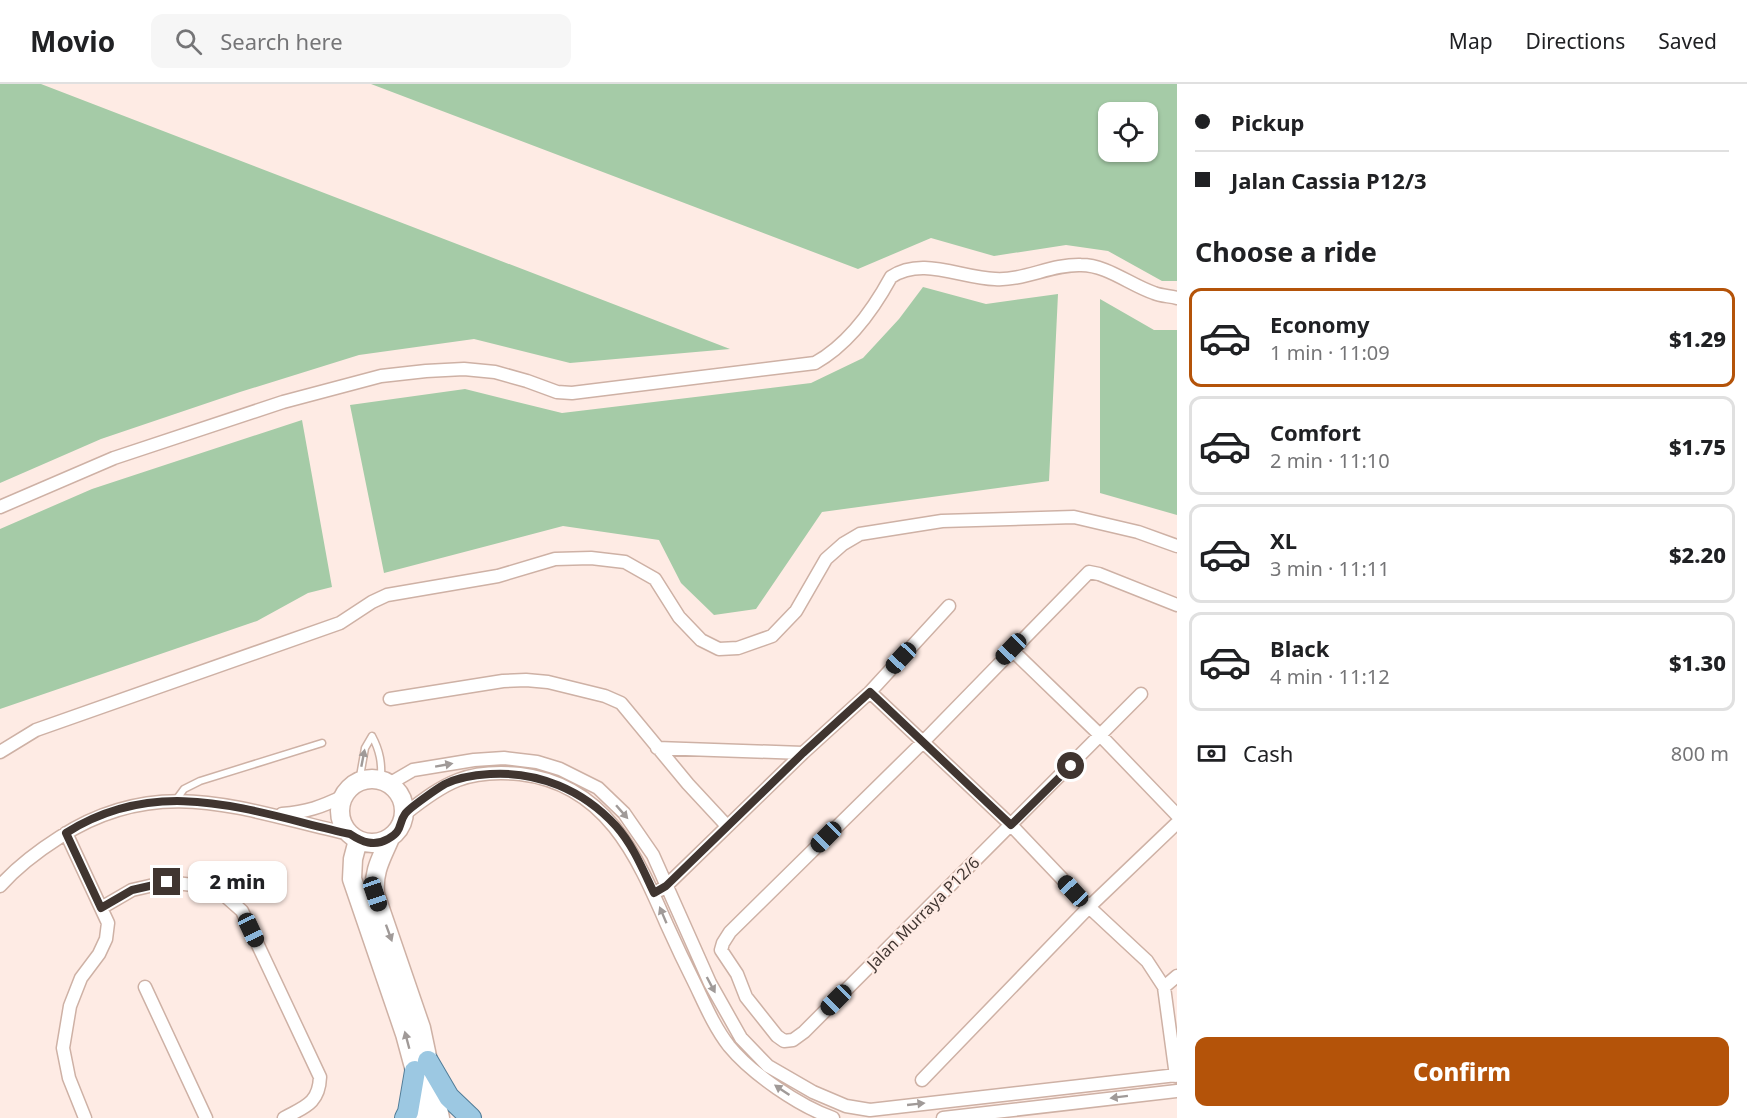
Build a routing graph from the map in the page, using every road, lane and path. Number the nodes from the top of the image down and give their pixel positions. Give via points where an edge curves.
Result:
1 (1177, 298) edge
2 (0, 507) edge
3 (1177, 546) edge
4 (1177, 605) edge
5 (949, 606) dead end
6 (1011, 649) junction
7 (870, 692) junction
8 (1141, 694) dead end
9 (390, 699) dead end
10 (1101, 736) junction
11 (322, 743) dead end
12 (922, 743) junction
13 (657, 748) junction
14 (0, 752) edge
15 (803, 753) junction
16 (359, 782) junction
17 (385, 782) junction
18 (344, 796) junction
19 (176, 800) junction
20 (271, 814) junction
21 (405, 814) junction
22 (1177, 815) edge
23 (1177, 823) edge
24 (1011, 825) junction
25 (728, 826) junction
26 (66, 833) junction
27 (354, 837) junction
28 (390, 838) junction
29 (0, 886) edge
30 (666, 886) junction
31 (654, 893) junction
32 (101, 908) junction
33 (1089, 908) junction
34 (1177, 976) edge
35 (145, 987) dead end
36 (1164, 987) junction
37 (422, 1066) junction
38 (1177, 1076) edge
39 (922, 1080) dead end
40 (1177, 1090) edge
41 (85, 1118) edge
42 (206, 1118) edge
43 (284, 1118) edge
44 (405, 1118) edge
45 (422, 1118) edge
46 (440, 1118) edge
47 (471, 1118) edge
48 (833, 1118) edge
49 (943, 1118) edge

1 - 2 street via 1082,264 999,280 912,268 891,277 847,340 815,363 572,393 495,372 464,369 381,376 283,402 114,458
3 - 14 street via 1074,517 942,521 860,534 826,559 796,611 772,636 738,648 719,649 701,640 679,617 655,579 625,562 555,559 498,576 387,595 332,626 36,730
4 - 6 street via 1089,572
5 - 7 street
6 - 10 street
6 - 12 street
7 - 12 street
7 - 15 street
8 - 10 street
9 - 13 street via 503,681 548,682 621,703
10 - 22 street
10 - 24 street
11 - 19 lane via 200,781 184,789
12 - 24 street
12 - 24 street, Jalan Murraya P12/6 via 723,943 721,950 746,997 777,1036 793,1041 804,1032
13 - 15 street
13 - 25 street
15 - 25 street
16 - 17 street
16 -> 17 lane via 365,748 372,736
16 - 18 street
17 - 21 street via 401,796
17 -> 30 street via 413,770 474,760 504,758 560,769 598,788 624,813 652,855
18 - 20 street via 317,809
18 - 27 street via 340,812 345,828
19 - 20 street
19 - 26 street via 131,805
20 - 27 street
21 - 28 street via 400,828
21 - 31 street via 445,784 469,776 505,773 551,781 587,800 616,827
23 - 33 street
24 - 33 street
25 - 30 street
26 - 29 street via 36,852
26 - 32 street
27 - 28 street via 374,843
37 -> 27 street via 405,1034 352,879
28 -> 37 street via 376,867 375,894 421,1028
30 - 31 street
30 -> 38 street via 710,983 741,1038 768,1066 846,1106 870,1110
48 -> 31 street via 802,1104 763,1077 730,1046 711,1018
32 - 41 street via 108,923 106,939 81,978 70,1006 63,1048 69,1078
32 - 43 street via 132,890 167,882 202,886 224,895 242,911 320,1077 316,1097
33 - 36 street via 1148,961
33 - 39 street
34 - 36 street
35 - 42 street
36 - 38 street
37 - 44 main road
37 - 45 street
37 - 46 street
37 - 47 main road
40 -> 49 street

